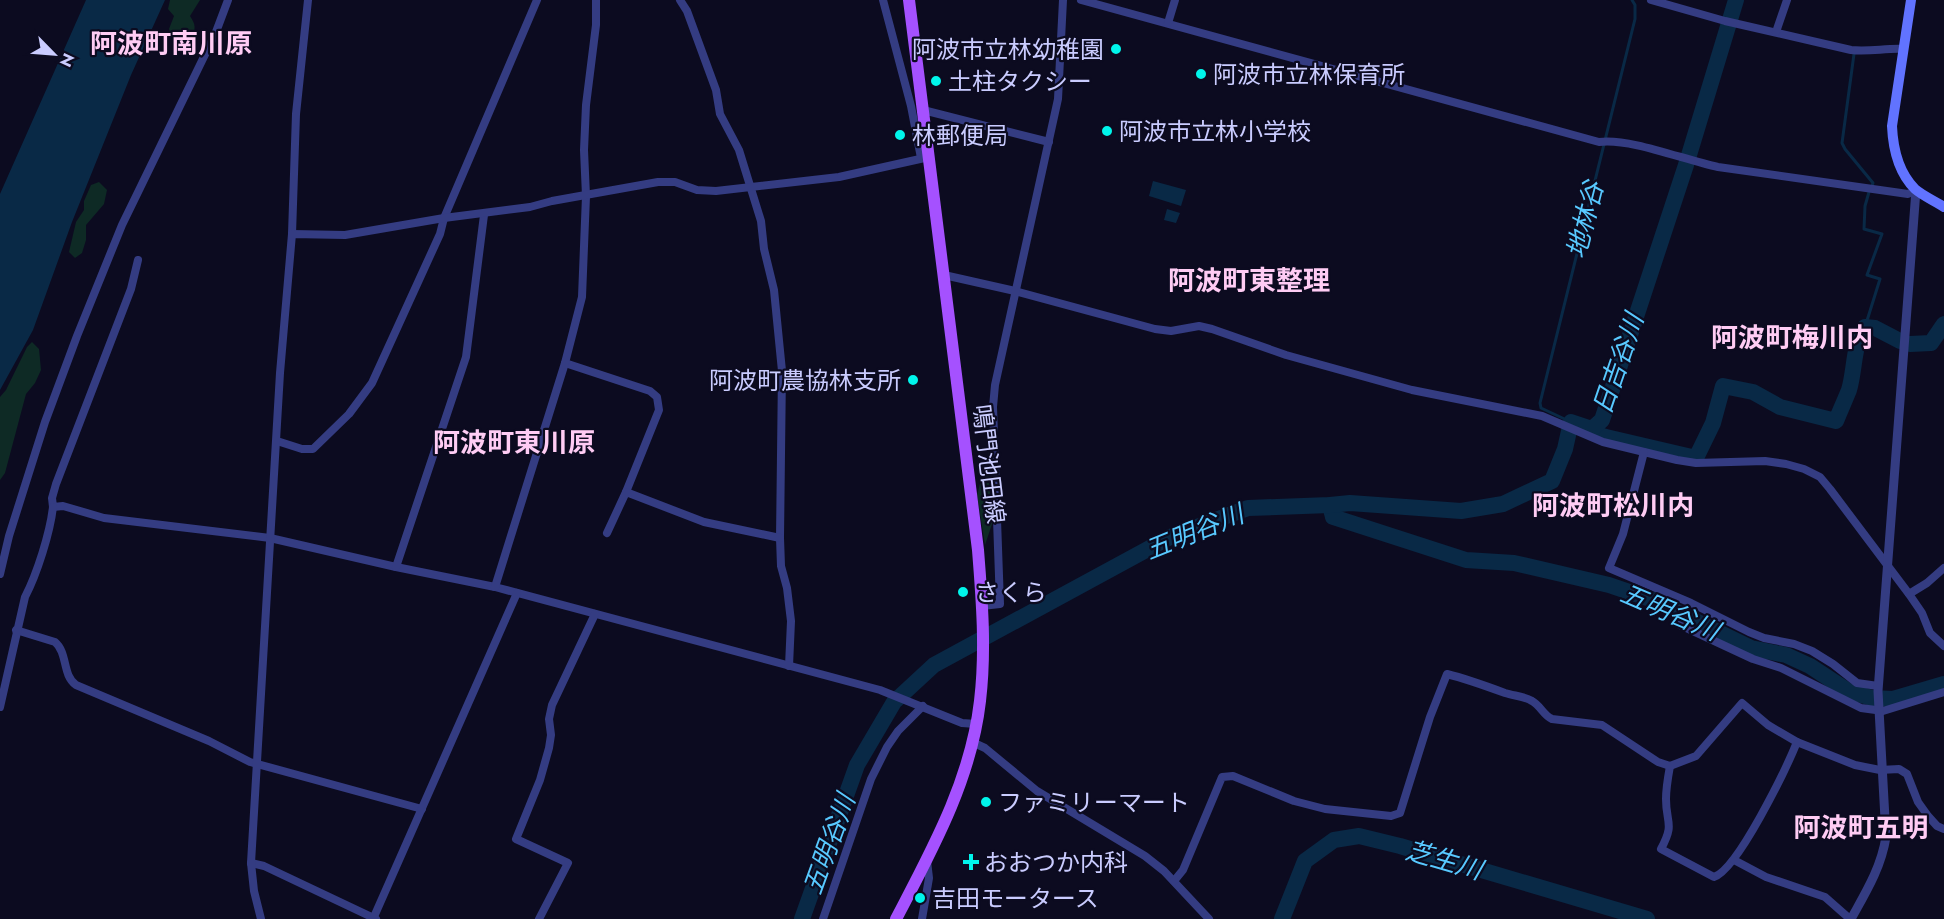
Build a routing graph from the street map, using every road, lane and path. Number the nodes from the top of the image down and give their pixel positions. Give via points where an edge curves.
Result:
1 (228, 0) edge
2 (308, 0) edge
3 (537, 0) edge
4 (596, 0) edge
5 (680, 0) edge
6 (883, 0) edge
7 (909, 0) edge
8 (1063, 0) edge
9 (1081, 0) edge
10 (1174, 0) edge
11 (1651, 0) edge
12 (1788, 0) edge
13 (1911, 0) edge
14 (1168, 23) junction
15 (1776, 32) junction
16 (1904, 49) junction
17 (923, 110) junction
18 (1049, 142) junction
19 (925, 157) junction
20 (750, 187) junction
21 (1916, 190) junction
22 (586, 196) junction
23 (1944, 207) edge
24 (484, 214) junction
25 (444, 218) junction
26 (292, 234) junction
27 (138, 260) dead end
28 (944, 275) junction
29 (1016, 291) junction
30 (565, 363) junction
31 (277, 441) junction
32 (1644, 452) junction
33 (626, 492) junction
34 (53, 507) junction
35 (607, 533) dead end
36 (270, 538) junction
37 (780, 538) junction
38 (1887, 565) junction
39 (396, 567) junction
40 (1944, 568) edge
41 (0, 574) edge
42 (495, 587) junction
43 (517, 593) junction
44 (1909, 594) junction
45 (982, 613) junction
46 (595, 614) junction
47 (1680, 625) dead end
48 (16, 630) junction
49 (1944, 646) edge
50 (789, 666) junction
51 (1878, 689) junction
52 (1944, 692) edge
53 (920, 706) junction
54 (0, 707) edge
55 (1878, 708) junction
56 (976, 724) junction
57 (972, 742) junction
58 (1797, 742) junction
59 (257, 764) junction
60 (1670, 766) junction
61 (1880, 770) junction
62 (422, 809) junction
63 (1944, 829) edge
64 (927, 860) junction
65 (1734, 860) junction
66 (251, 863) junction
67 (1174, 880) junction
68 (261, 919) edge
69 (374, 919) edge
70 (539, 919) edge
71 (823, 919) edge
72 (896, 919) edge
73 (922, 919) edge
74 (1209, 919) edge
75 (1850, 919) edge

1 - 41 street via 122,225 77,336 45,422
2 - 26 street via 296,114
3 - 25 street
4 - 22 street via 585,128
5 - 20 street
6 - 19 street
7 - 17 main road, 鳴門池田線
8 - 18 street via 1058,99
9 - 14 street
10 - 14 street
11 - 15 street
12 - 15 street
13 - 16 main road
14 - 21 street via 1605,142 1625,142 1693,162 1908,194
15 - 16 street via 1851,50
16 - 21 main road via 1892,144 1905,177
17 - 18 street
17 - 19 main road, 鳴門池田線
18 - 29 street
19 - 20 street via 839,177
19 - 28 main road, 鳴門池田線
20 - 22 street via 698,190 675,182 658,182
20 - 37 street via 774,290 782,371
21 - 23 main road
21 - 38 street
22 - 24 street
22 - 30 street via 582,297
24 - 25 street
24 - 39 street via 466,357
25 - 26 street via 345,235
25 - 31 street via 394,339 361,399 313,449
26 - 31 street
27 - 34 street via 131,289 56,484
28 - 29 street
28 - 45 main road, 鳴門池田線 via 978,550
29 - 32 street via 1155,329 1212,329 1286,355 1412,390 1542,416 1593,438
29 - 45 street via 993,407 1000,604
30 - 33 street via 650,391 657,397 659,411
30 - 42 street
31 - 36 street
32 - 38 street via 1696,463 1765,460 1804,469 1820,477
32 - 51 street via 1623,534 1609,568 1749,632 1812,651 1857,683
33 - 35 street
33 - 37 street via 704,522
34 - 36 street via 63,506 104,518
34 - 48 street
36 - 39 street
36 - 59 street
37 - 50 street via 791,621
38 - 44 street
38 - 51 street
39 - 42 street
40 - 44 street
42 - 43 street
43 - 46 street
43 - 62 street
44 - 49 street via 1930,633
45 - 56 main road, 鳴門池田線
46 - 50 street
46 - 70 street via 552,705 549,748 516,839 568,863
47 - 55 street via 1781,668 1861,708
48 - 54 street
48 - 59 street via 60,646 70,681 76,685
50 - 53 street via 888,693
51 - 55 street
52 - 55 street via 1883,711
53 - 56 street via 962,723
53 - 71 street via 887,747 871,779
55 - 61 street
56 - 57 main road, 鳴門池田線
57 - 64 main road, 鳴門池田線 via 945,826
57 - 67 street via 985,748 1037,791 1145,856
58 - 60 street via 1742,703 1696,756
58 - 61 street
58 - 65 street via 1782,777
59 - 62 street
59 - 66 street
60 - 65 street via 1666,801 1670,826 1661,849 1714,877 1722,875
60 - 67 street via 1602,725 1552,719 1529,699 1447,674 1400,813 1391,816 1325,809 1233,776 1221,777 1183,870
61 - 63 street via 1899,769 1907,774 1918,802
61 - 75 street via 1886,837 1883,853
62 - 69 street
64 - 72 main road, 鳴門池田線
64 - 73 street via 929,878
65 - 75 street via 1766,877 1825,897
66 - 68 street
66 - 69 street
67 - 74 street

